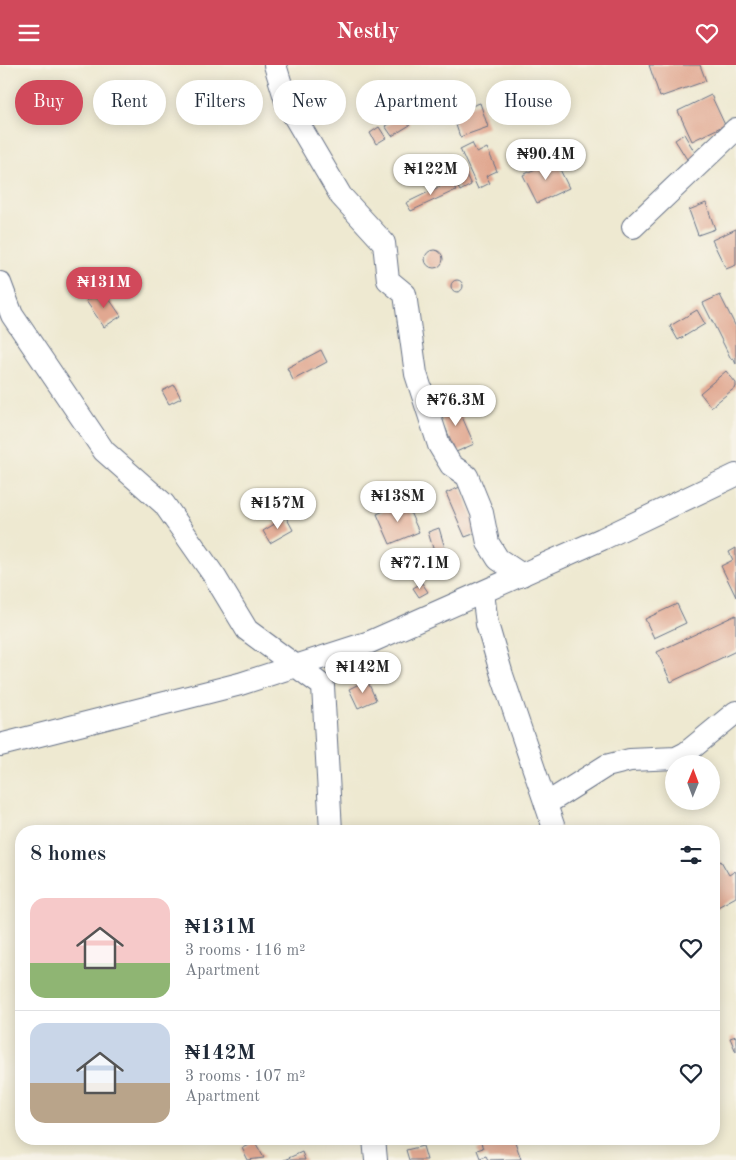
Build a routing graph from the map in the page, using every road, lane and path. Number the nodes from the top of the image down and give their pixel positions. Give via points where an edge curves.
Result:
1 (275, 65) edge
2 (736, 129) edge
3 (633, 227) dead end
4 (0, 283) edge
5 (736, 475) edge
6 (522, 575) junction
7 (483, 593) junction
8 (296, 667) junction
9 (736, 712) edge
10 (0, 745) edge
11 (546, 804) junction
12 (331, 825) edge
13 (553, 825) edge
14 (375, 1145) edge
15 (376, 1160) edge

1 - 6 street via 287,104 341,197 384,243 388,280 405,294 416,374 439,445 450,465 467,476 482,513 488,543 498,559
2 - 3 street
4 - 8 street via 12,315 104,451 164,504 247,630
5 - 6 street
6 - 7 street
7 - 8 street via 370,642
7 - 11 street via 487,624
8 - 10 street
8 - 12 street via 323,686
9 - 11 street via 676,758 630,760 606,766
11 - 13 street
14 - 15 street

